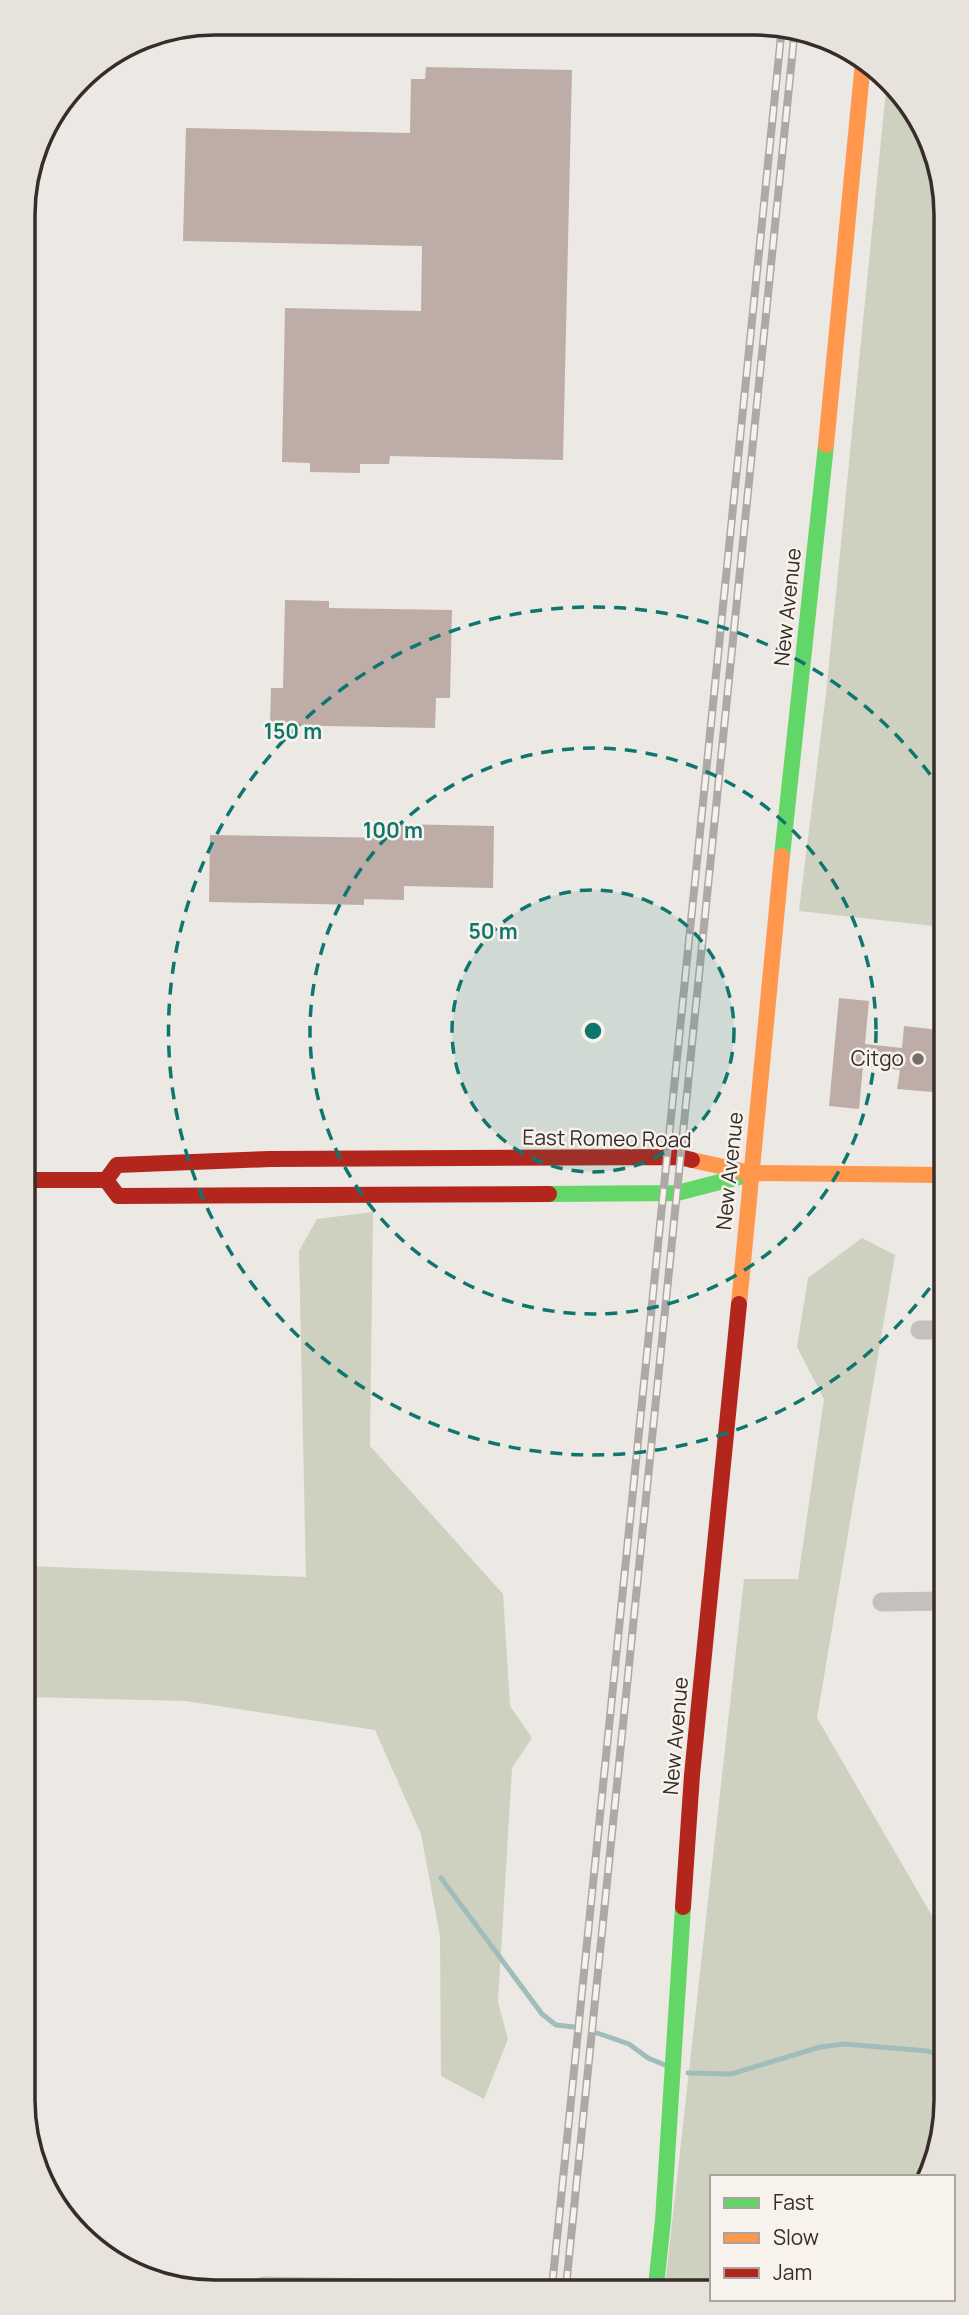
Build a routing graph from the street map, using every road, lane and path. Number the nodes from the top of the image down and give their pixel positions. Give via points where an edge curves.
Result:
1 (862, 71) edge
2 (751, 1174) junction
3 (934, 1175) edge
4 (35, 1180) edge
5 (106, 1180) junction
6 (920, 1329) dead end
7 (934, 1330) edge
8 (934, 1601) edge
9 (882, 1602) dead end
10 (657, 2280) edge

1 - 2 main road, New Avenue
2 - 3 main road
2 - 5 main road, East Romeo Road via 680,1157 380,1157 117,1165
2 - 5 main road via 677,1193 118,1196
2 - 10 main road, New Avenue via 692,1775
4 - 5 main road, East Romeo Road
6 - 7 street
8 - 9 street

